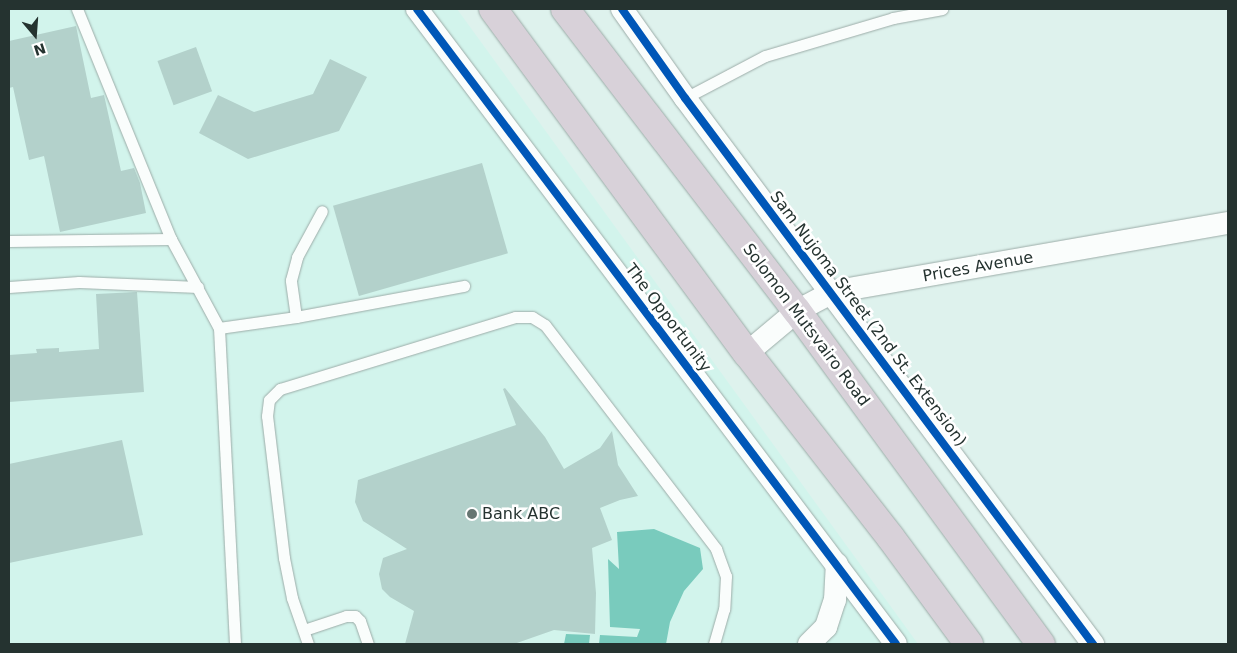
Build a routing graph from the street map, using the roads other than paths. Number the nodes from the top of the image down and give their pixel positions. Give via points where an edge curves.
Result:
1 (77, 9) edge
2 (417, 9) edge
3 (493, 9) edge
4 (565, 9) edge
5 (622, 9) edge
6 (942, 9) edge
7 (685, 98) junction
8 (322, 211) dead end
9 (1228, 223) edge
10 (171, 239) junction
11 (9, 241) edge
12 (464, 286) dead end
13 (9, 287) edge
14 (198, 287) junction
15 (832, 292) junction
16 (797, 311) junction
17 (296, 317) junction
18 (219, 328) junction
19 (747, 353) junction
20 (836, 564) junction
21 (304, 630) junction
22 (235, 644) edge
23 (308, 644) edge
24 (368, 644) edge
25 (714, 644) edge
26 (809, 644) edge
27 (896, 644) edge
28 (969, 644) edge
29 (1041, 644) edge
30 (1093, 644) edge

1 - 10 lane
2 - 20 street, The Opportunity
3 - 19 highway
4 - 16 highway, Solomon Mutsvairo Road
5 - 7 street, Sam Nujoma Street (2nd St. Extension)
6 - 7 lane via 893,18 765,56
7 - 15 street, Sam Nujoma Street (2nd St. Extension)
8 - 17 lane via 297,257 291,280
9 - 15 street, Prices Avenue
10 - 11 lane
10 - 14 lane
12 - 17 lane
13 - 14 lane via 79,282
14 - 18 lane
15 - 16 street, Prices Avenue
15 - 30 street, Sam Nujoma Street (2nd St. Extension)
16 - 19 street, Prices Avenue
16 - 29 highway, Solomon Mutsvairo Road
17 - 18 lane
18 - 22 lane
19 - 28 highway
20 - 26 street via 835,600 826,627
20 - 27 street, The Opportunity
21 - 23 lane
21 - 24 lane via 355,616
21 - 25 lane via 292,598 284,558 267,416 269,400 280,389 515,317 532,317 545,325 716,549 726,576 724,609

